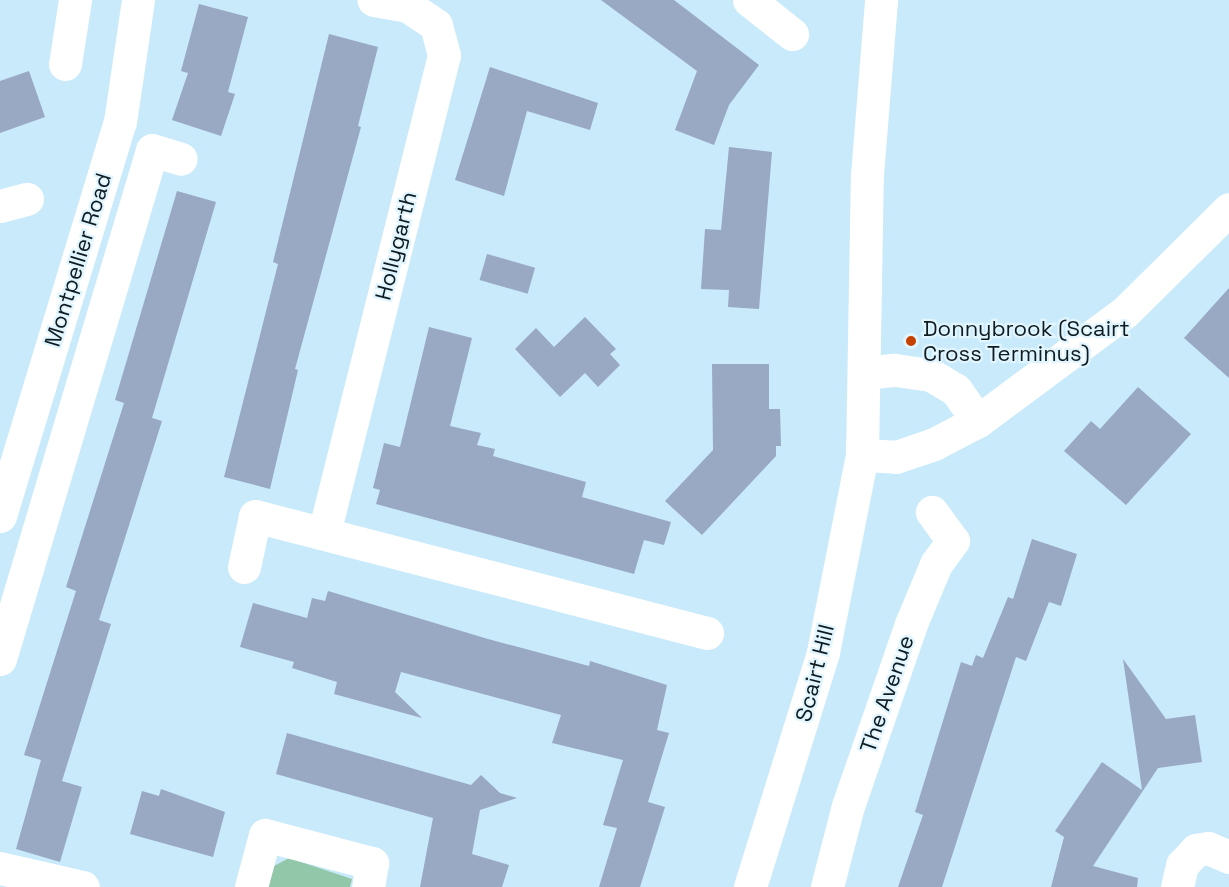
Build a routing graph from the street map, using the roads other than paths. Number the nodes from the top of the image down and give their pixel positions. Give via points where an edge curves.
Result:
1 (75, 0) edge
2 (138, 0) edge
3 (374, 0) edge
4 (749, 0) edge
5 (881, 0) edge
6 (792, 34) dead end
7 (65, 64) dead end
8 (181, 159) dead end
9 (1229, 209) edge
10 (864, 373) junction
11 (978, 421) junction
12 (862, 455) junction
13 (8, 464) edge
14 (932, 512) dead end
15 (0, 516) edge
16 (324, 533) junction
17 (244, 567) dead end
18 (707, 633) dead end
19 (0, 659) edge
20 (1229, 857) edge
21 (0, 868) edge
22 (84, 887) edge
23 (251, 887) edge
24 (368, 887) edge
25 (750, 887) edge
26 (827, 887) edge
27 (1177, 887) edge

1 - 7 street
2 - 13 street, Montpellier Road via 120,122
3 - 16 street, Hollygarth via 408,6 436,25 444,55
4 - 6 street
5 - 10 street, Scairt Hill via 867,175
8 - 19 street via 152,150
9 - 11 street via 1125,312
10 - 11 street via 895,370 931,375 956,390
10 - 12 street, Scairt Hill
11 - 12 street via 934,444 896,457
12 - 25 street, Scairt Hill via 823,652
13 - 15 street, Montpellier Road
14 - 26 street, The Avenue via 953,541 936,564 911,624 848,806
16 - 17 street via 255,516
16 - 18 street
20 - 27 street via 1208,848 1196,850 1182,865
21 - 22 street
23 - 24 street via 265,835 372,863

